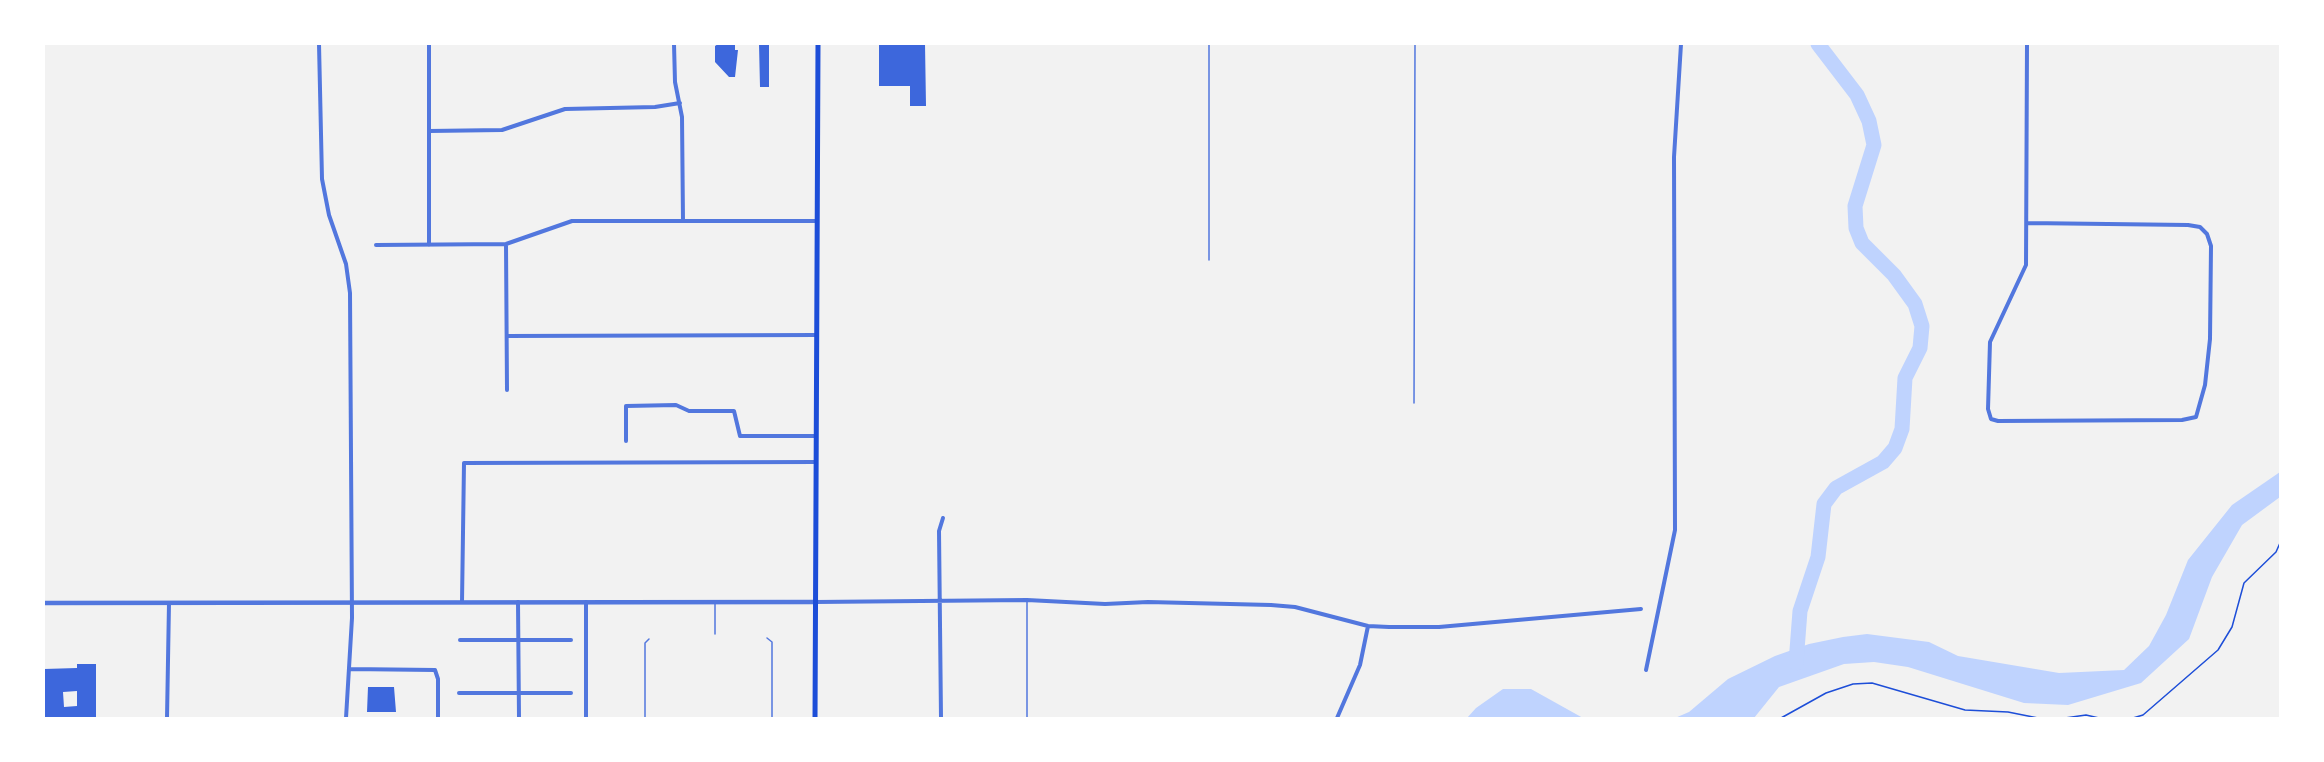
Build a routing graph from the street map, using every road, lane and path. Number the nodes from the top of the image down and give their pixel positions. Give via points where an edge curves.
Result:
1 (319, 44) edge
2 (429, 44) edge
3 (674, 44) edge
4 (818, 44) edge
5 (1209, 44) edge
6 (1415, 44) edge
7 (1681, 44) edge
8 (2027, 44) edge
9 (680, 103) junction
10 (429, 131) junction
11 (682, 221) junction
12 (816, 221) junction
13 (2027, 224) junction
14 (506, 244) junction
15 (376, 245) dead end
16 (429, 245) junction
17 (1209, 260) dead end
18 (816, 335) junction
19 (507, 336) junction
20 (507, 390) dead end
21 (1414, 403) dead end
22 (816, 436) junction
23 (626, 441) dead end
24 (816, 462) junction
25 (943, 518) dead end
26 (2280, 543) edge
27 (1027, 600) junction
28 (462, 602) junction
29 (518, 602) junction
30 (586, 602) junction
31 (715, 602) junction
32 (815, 602) junction
33 (939, 602) junction
34 (44, 603) edge
35 (169, 603) junction
36 (352, 603) junction
37 (1641, 609) dead end
38 (1368, 626) junction
39 (715, 633) dead end
40 (767, 638) dead end
41 (649, 639) dead end
42 (460, 640) dead end
43 (519, 640) junction
44 (571, 640) dead end
45 (349, 669) junction
46 (1646, 670) dead end
47 (459, 693) dead end
48 (519, 693) junction
49 (571, 693) dead end
50 (167, 718) edge
51 (346, 718) edge
52 (438, 718) edge
53 (519, 718) edge
54 (586, 718) edge
55 (645, 718) edge
56 (772, 718) edge
57 (815, 718) edge
58 (941, 718) edge
59 (1027, 718) edge
60 (1337, 718) edge
61 (1781, 718) edge
62 (2038, 718) edge
63 (2066, 718) edge
64 (2099, 718) edge
65 (2133, 718) edge

1 - 36 street via 322,179 329,215 346,264 350,293
2 - 10 street
3 - 9 street
4 - 12 main road
5 - 17 lane
6 - 21 lane
7 - 46 street via 1674,157 1675,530
8 - 13 street
9 - 10 street via 576,108 502,130
9 - 11 street
10 - 16 street
11 - 12 street
11 - 14 street via 572,221
12 - 18 main road
13 - 13 street via 2188,225 2203,229 2211,246 2210,339 2200,408 2193,419 1991,418 1990,342 2024,274
14 - 16 street
14 - 19 street
15 - 16 street
18 - 19 street
18 - 22 main road
19 - 20 street
22 - 23 street via 740,436 734,411 689,411 676,405 626,406
22 - 24 main road
24 - 28 street via 464,463
24 - 32 main road
25 - 33 street via 939,531
26 - 65 path via 2276,552 2244,583 2232,627 2218,650 2143,715
27 - 33 street
27 - 38 street via 1271,604
27 - 59 lane
28 - 29 street
28 - 36 street
29 - 30 street
29 - 43 street
30 - 31 street
30 - 54 street
31 - 32 street
31 - 39 lane
32 - 33 street
32 - 57 main road
33 - 58 street
34 - 35 street
35 - 36 street
35 - 50 street
36 - 45 street
37 - 38 street via 1439,627
38 - 60 street via 1360,665
40 - 56 lane via 772,642
41 - 55 lane via 645,643
42 - 43 street
43 - 44 street
43 - 48 street
45 - 51 street
45 - 52 street via 435,670
47 - 48 street
48 - 49 street
48 - 53 street
61 - 62 path via 1826,693 1853,684 1872,683 1965,710
63 - 64 path

